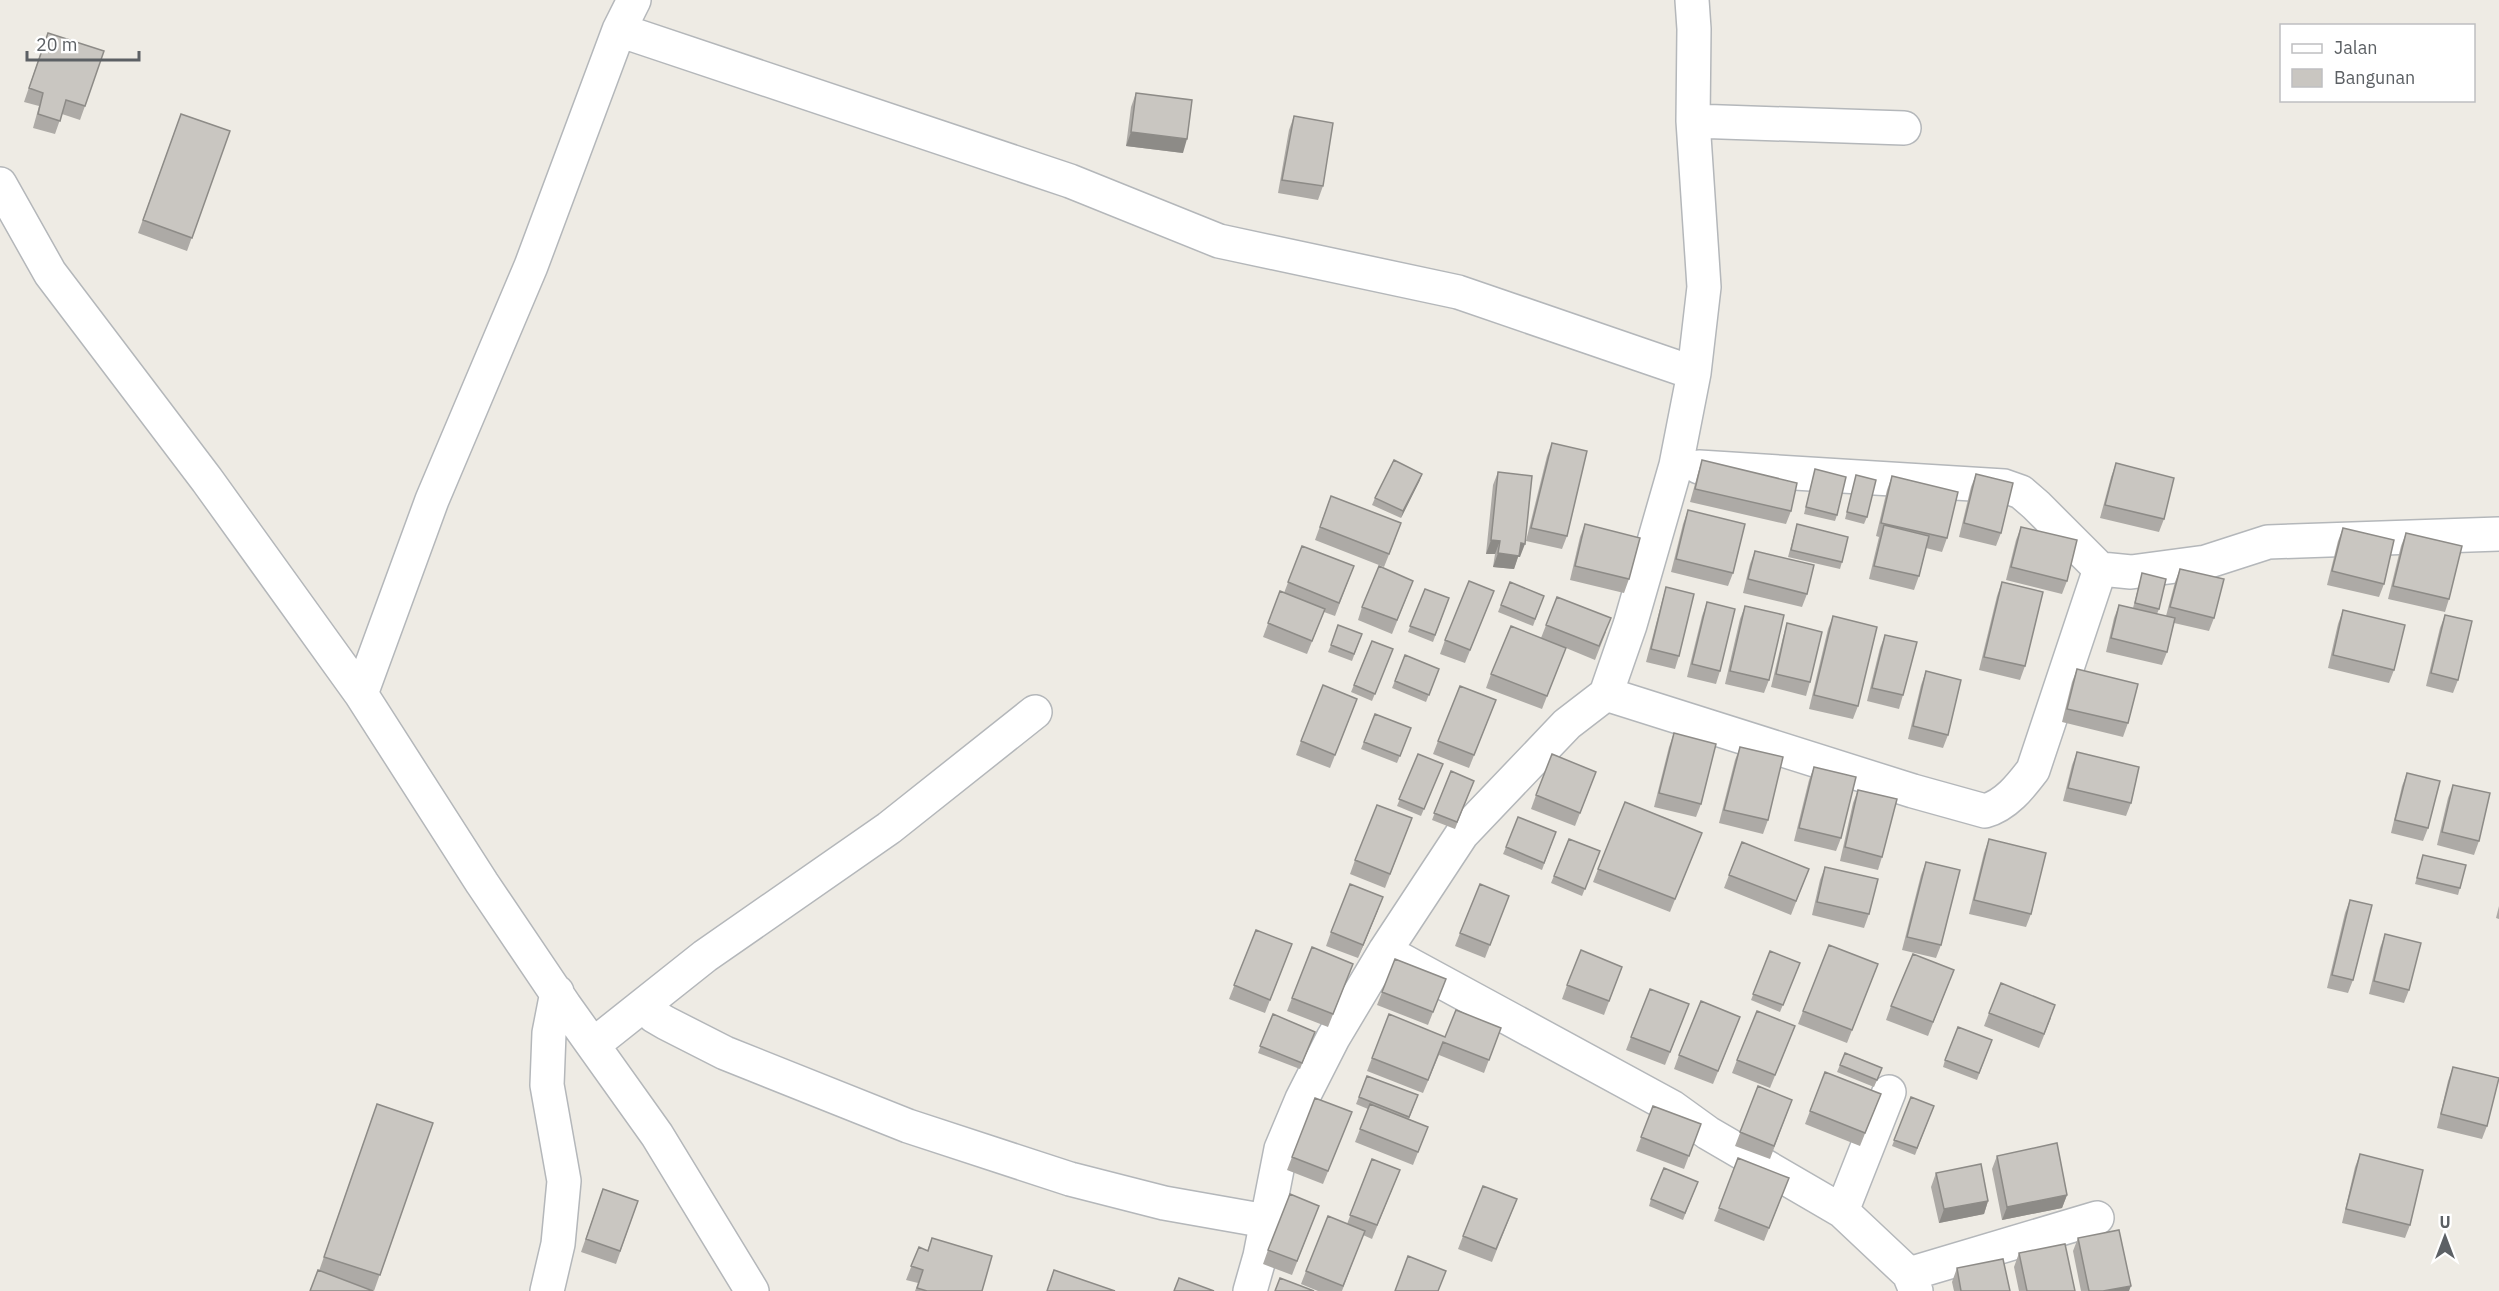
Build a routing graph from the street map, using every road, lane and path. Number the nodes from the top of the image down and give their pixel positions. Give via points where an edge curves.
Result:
1 (634, 0) edge
2 (1692, 0) edge
3 (619, 30) junction
4 (1693, 121) junction
5 (1904, 129) dead end
6 (0, 184) edge
7 (1694, 373) junction
8 (1677, 465) junction
9 (2499, 534) edge
10 (2100, 568) junction
11 (360, 694) junction
12 (1606, 694) junction
13 (1035, 712) dead end
14 (1385, 951) junction
15 (561, 999) junction
16 (644, 1005) junction
17 (591, 1042) junction
18 (1889, 1092) dead end
19 (1842, 1211) junction
20 (2097, 1218) dead end
21 (1266, 1221) junction
22 (1913, 1283) edge
23 (547, 1291) edge
24 (752, 1291) edge
25 (1250, 1291) edge

1 - 3 street
2 - 4 street
3 - 7 street via 1070,181 1219,242 1458,292
3 - 11 street via 531,266 432,500
4 - 5 street
4 - 7 street via 1704,287
6 - 11 street via 50,273 207,480
7 - 8 street
8 - 10 street via 2004,486 2021,492
8 - 12 street
9 - 10 street via 2268,542 2206,562 2131,572
10 - 12 street via 2033,770 2012,795 1985,811
11 - 15 street
12 - 14 street via 1567,724 1462,834
13 - 16 street via 889,828 705,956
14 - 19 street via 1671,1107
14 - 21 street via 1302,1099 1281,1149
15 - 17 street
15 - 23 street via 549,1033 547,1085 564,1181 558,1244
16 - 17 street
16 - 21 street via 654,1016 725,1053 908,1126 1070,1179 1164,1203
17 - 24 street via 657,1135
18 - 19 street
19 - 22 street
20 - 22 street
21 - 25 street

